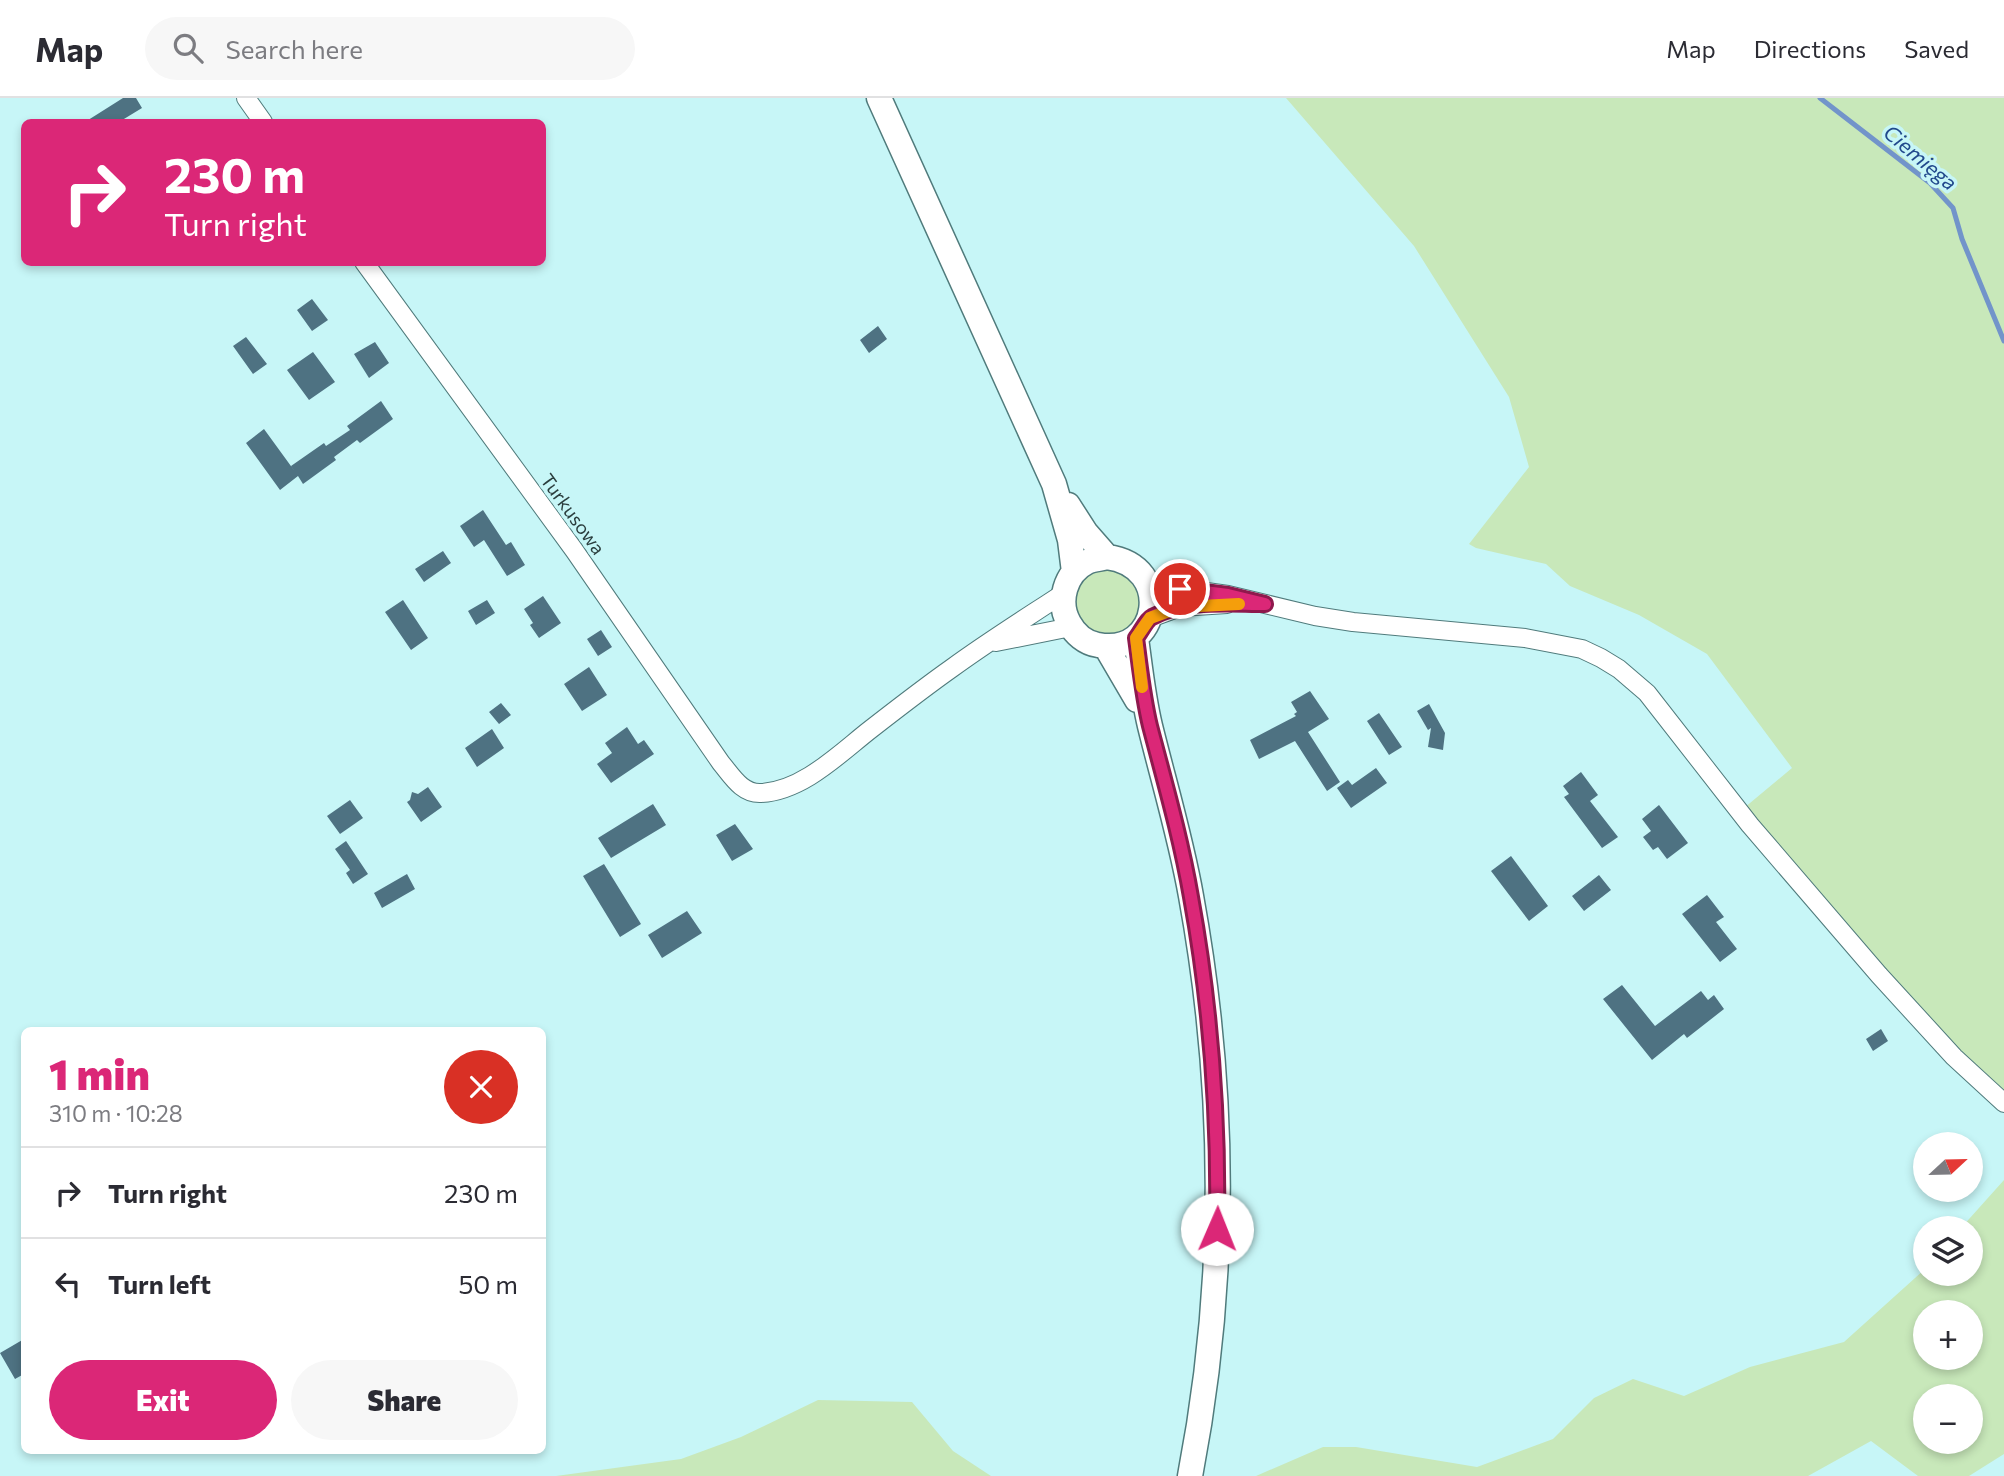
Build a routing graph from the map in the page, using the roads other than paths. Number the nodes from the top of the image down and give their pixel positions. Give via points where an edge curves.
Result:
1 (246, 98) edge
2 (878, 98) edge
3 (261, 119) edge
4 (368, 266) edge
5 (1054, 484) junction
6 (1107, 557) junction
7 (1069, 583) junction
8 (1149, 584) junction
9 (1265, 604) junction
10 (1071, 627) junction
11 (1143, 628) junction
12 (986, 644) junction
13 (1106, 647) junction
14 (1150, 726) junction
15 (2004, 1103) edge
16 (1190, 1476) edge

1 - 3 street
2 - 5 main road
4 - 12 street, Turkusowa via 574,550 720,763 745,790 774,792 804,778
5 - 6 main road
5 - 7 main road via 1070,540
6 - 7 main road via 1089,561
6 - 8 main road via 1132,564
7 - 10 main road via 1064,611
7 - 12 street
8 - 9 street
8 - 11 main road via 1152,607
9 - 11 street via 1180,607
9 - 15 street via 1353,622 1548,642 1582,649 1619,668 1647,693 1751,825 1879,975 1954,1057
10 - 12 street
10 - 13 main road via 1080,637
11 - 13 main road via 1121,645
11 - 14 main road via 1139,673
13 - 14 main road
14 - 16 main road via 1191,897 1214,1059 1217,1249 1206,1377

